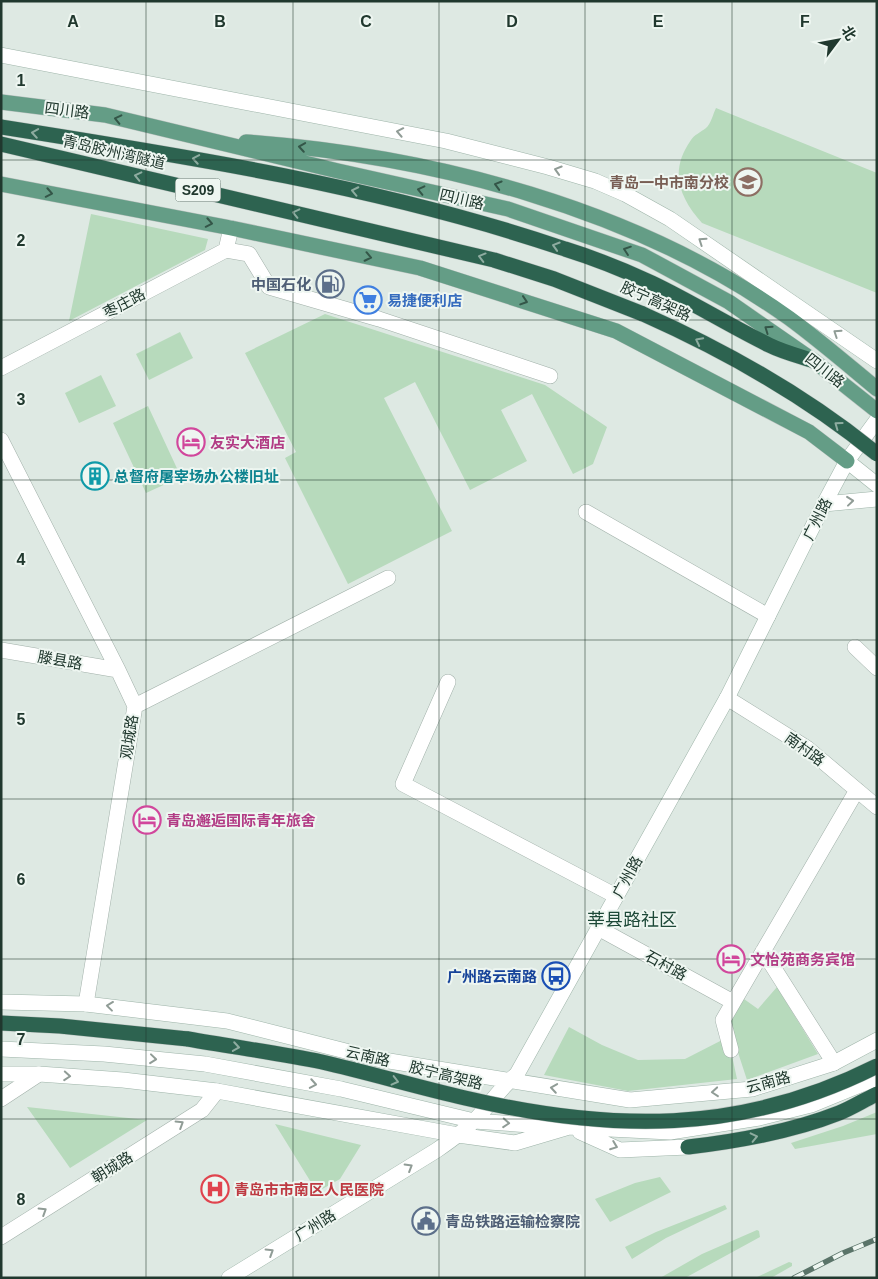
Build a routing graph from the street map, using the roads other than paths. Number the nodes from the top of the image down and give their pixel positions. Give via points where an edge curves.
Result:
1 (1, 55) edge
2 (1, 102) edge
3 (1, 128) edge
4 (200, 138) junction
5 (1, 144) edge
6 (1, 184) edge
7 (231, 228) junction
8 (395, 236) joint
9 (226, 250) junction
10 (814, 361) junction
11 (877, 361) edge
12 (1, 368) edge
13 (550, 376) dead end
14 (877, 389) edge
15 (877, 411) edge
16 (877, 420) edge
17 (1, 440) edge
18 (877, 454) edge
19 (847, 462) junction
20 (877, 485) edge
21 (877, 498) edge
22 (824, 504) junction
23 (586, 512) dead end
24 (388, 578) dead end
25 (768, 616) junction
26 (855, 647) dead end
27 (1, 650) edge
28 (877, 668) edge
29 (118, 670) junction
30 (448, 682) dead end
31 (727, 698) junction
32 (135, 706) junction
33 (857, 790) junction
34 (877, 808) edge
35 (616, 896) junction
36 (598, 928) junction
37 (763, 951) junction
38 (1, 1002) edge
39 (733, 1002) junction
40 (86, 1004) junction
41 (1, 1024) edge
42 (877, 1040) edge
43 (1, 1049) edge
44 (731, 1050) dead end
45 (834, 1063) junction
46 (877, 1066) edge
47 (1, 1074) edge
48 (39, 1074) junction
49 (877, 1078) edge
50 (508, 1081) junction
51 (217, 1091) junction
52 (877, 1094) edge
53 (1, 1098) edge
54 (474, 1121) junction
55 (569, 1128) junction
56 (458, 1135) junction
57 (688, 1147) joint
58 (1, 1237) edge
59 (229, 1278) edge

11 -> 1 street via 670,219 625,194 594,182 446,141
4 -> 2 main road, 四川路 via 105,115
10 -> 3 highway via 771,346 650,282 566,249 500,229 403,202 267,172
10 -> 4 main road, 四川路 via 729,302 642,255 508,209
14 -> 4 main road via 788,318 734,283 659,243 560,203 494,183 419,166 295,146
8 -> 5 highway, 青岛胶州湾隧道 / S209
6 -> 7 main road
7 - 9 street
7 -> 19 main road via 420,268 616,331 809,432
18 -> 8 highway, 胶宁高架路, bridge via 765,377 643,314 529,271
9 - 12 street, 枣庄路
9 - 13 street via 248,254 269,287 379,319
10 - 15 main road, 四川路
16 - 19 street, 广州路
17 - 29 street, 观城路
19 - 20 street
19 - 22 street, 广州路
22 -> 21 street
22 - 25 street, 广州路
23 - 25 street
24 - 32 street
25 - 31 street, 广州路
26 - 28 street
27 - 29 street, 滕县路
29 - 32 street, 观城路
30 - 35 street via 403,784
31 - 33 street, 南村路 via 807,748
31 - 35 street, 广州路
32 - 40 street, 观城路
33 - 34 street, 南村路
33 - 37 street
35 - 36 street, 广州路
36 - 39 street, 石村路
36 - 50 street, 广州路 via 517,1074
37 - 39 street
37 - 45 street
38 - 40 street, 云南路
39 - 44 street via 723,1020
50 -> 40 street, 云南路 via 377,1059 227,1021
41 -> 46 highway, 胶宁高架路, bridge via 60,1026 188,1039 321,1062 495,1104 567,1117 624,1122 677,1122 752,1111 826,1089
42 - 45 street, 云南路
43 -> 54 street via 104,1054 205,1064 342,1089
45 -> 50 street, 云南路 via 752,1089 630,1100
47 - 48 street
48 -> 51 street
48 - 53 street
49 - 55 street via 811,1105 700,1128 670,1132
50 - 54 street, 广州路
51 - 56 street
58 -> 51 street, 朝城路 via 202,1110
57 -> 52 highway via 733,1142 784,1130 838,1113
54 -> 55 street
54 - 56 street, 广州路
55 - 56 street via 515,1143
55 -> 57 street via 620,1150
59 -> 56 street, 广州路

